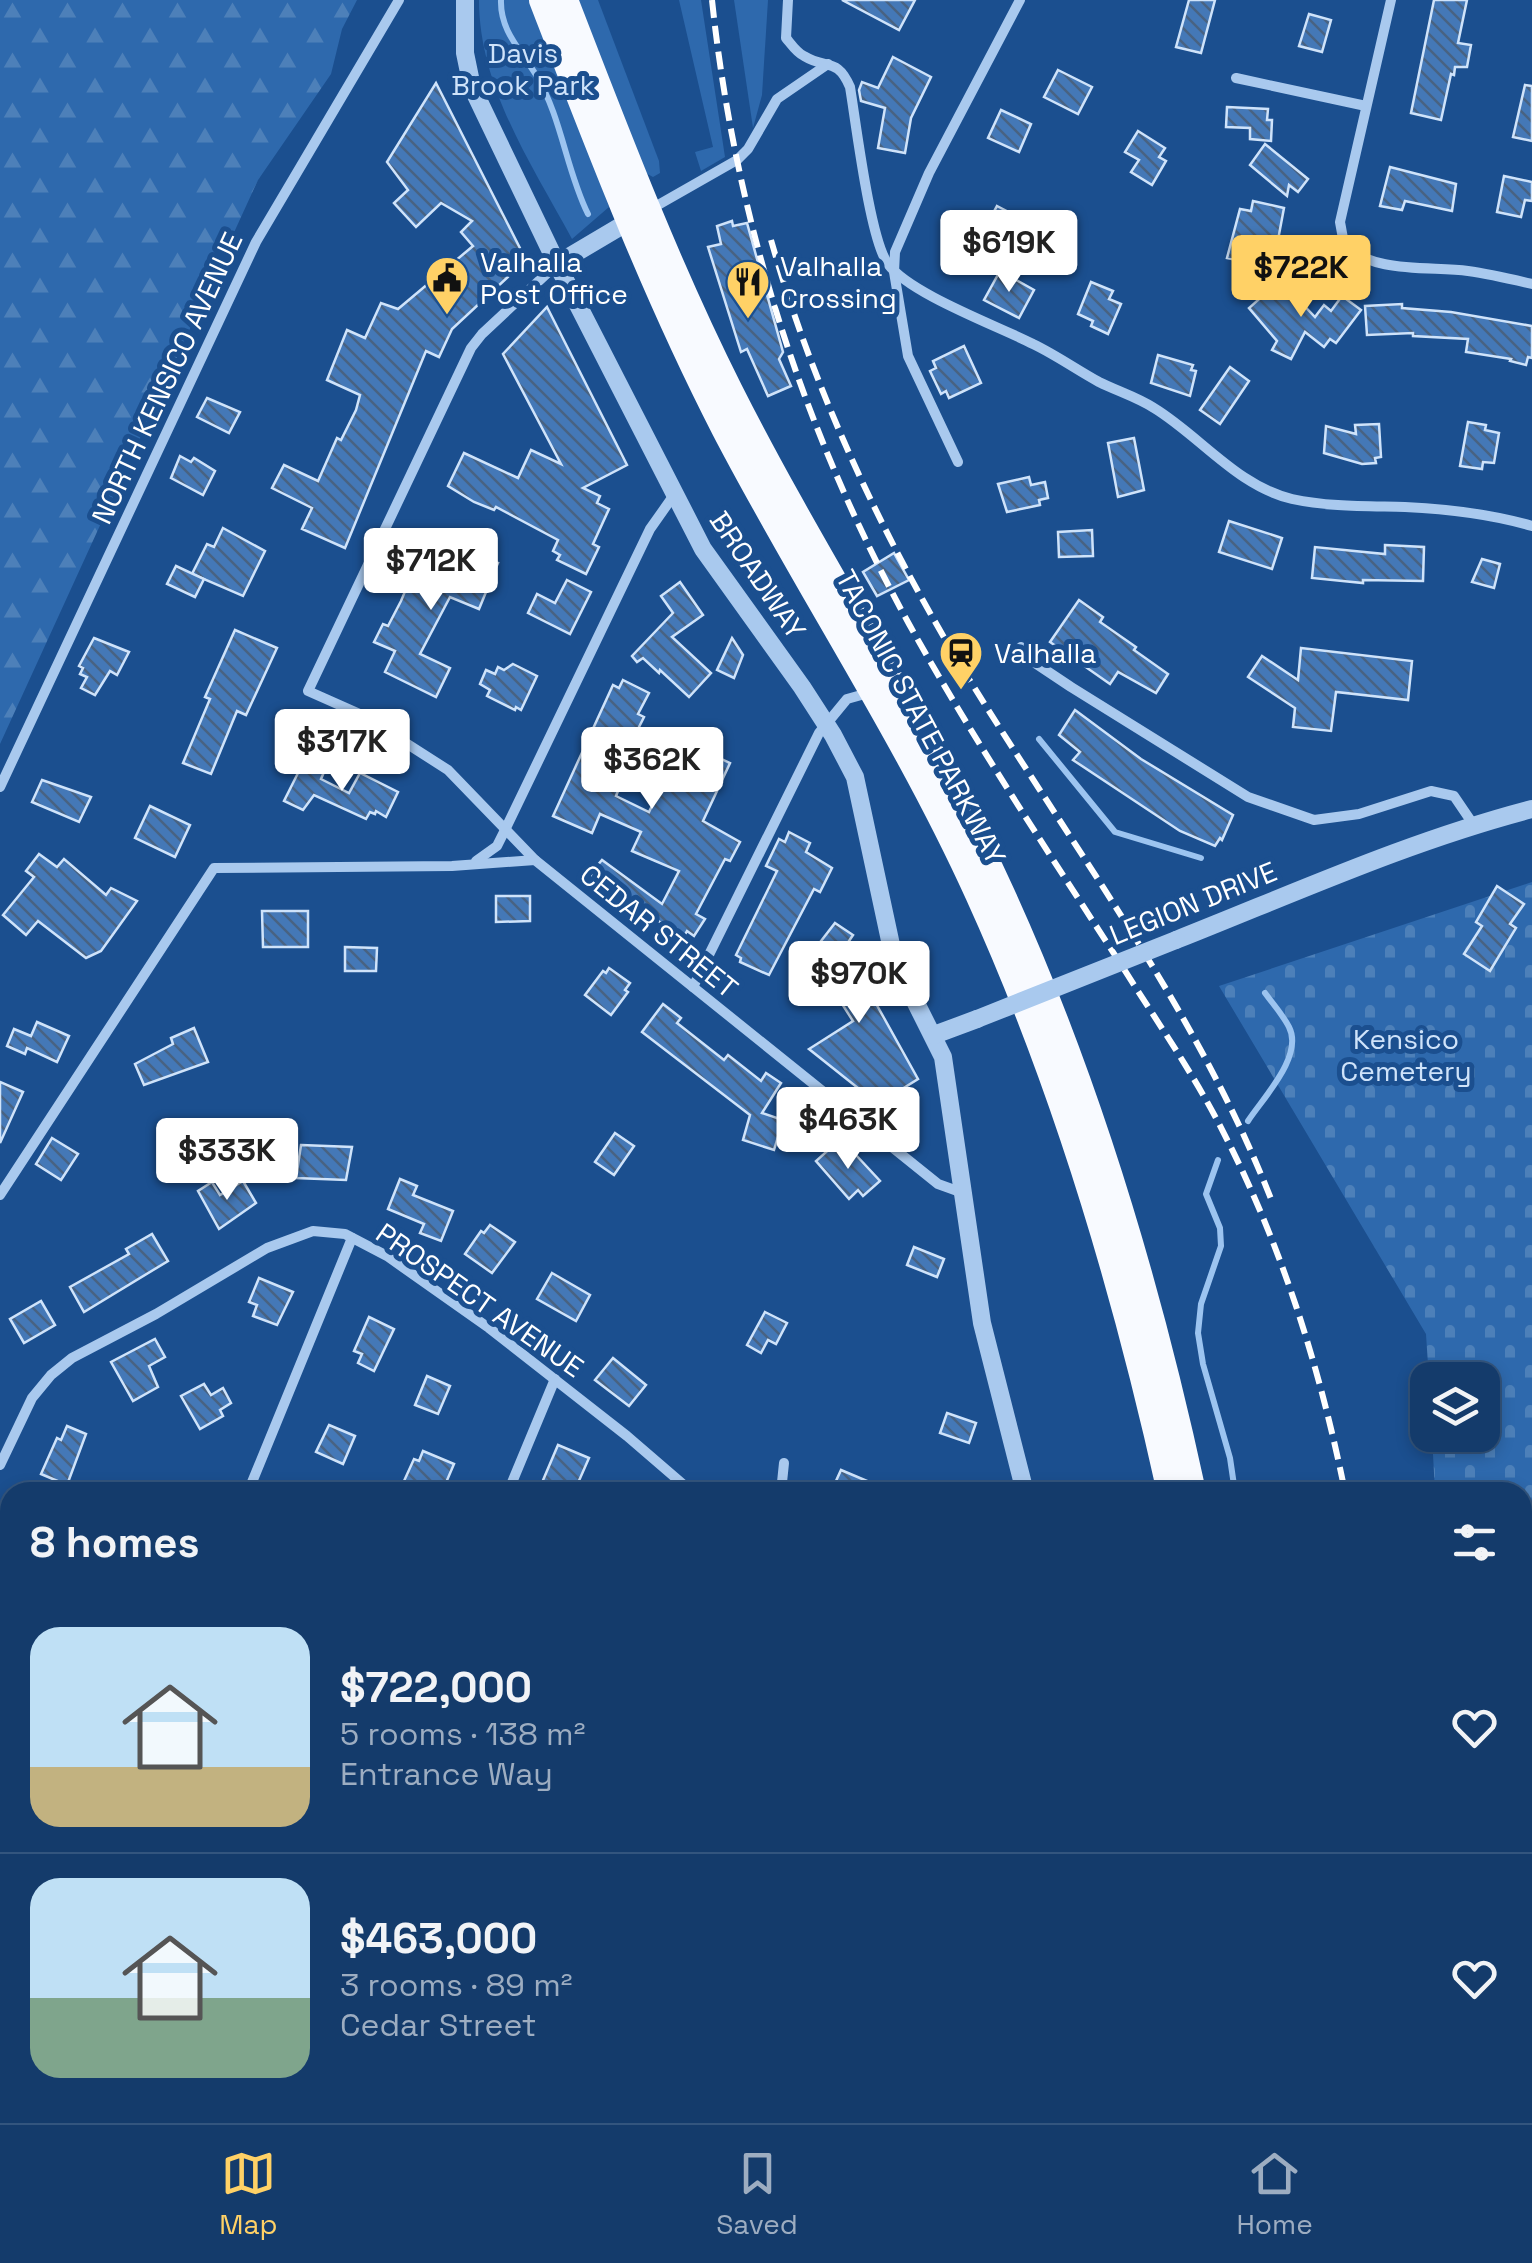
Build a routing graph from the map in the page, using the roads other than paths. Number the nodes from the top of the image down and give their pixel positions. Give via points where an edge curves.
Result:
1 (399, 0) edge
2 (464, 0) edge
3 (543, 0) edge
4 (564, 0) edge
5 (788, 0) edge
6 (1020, 0) edge
7 (1391, 0) edge
8 (828, 64) junction
9 (1236, 78) dead end
10 (1366, 106) junction
11 (639, 215) junction
12 (557, 264) junction
13 (894, 272) junction
14 (1532, 284) edge
15 (958, 462) dead end
16 (674, 496) junction
17 (1532, 526) edge
18 (1021, 647) dead end
19 (874, 692) junction
20 (826, 723) junction
21 (0, 787) edge
22 (1532, 809) edge
23 (1472, 824) junction
24 (505, 830) junction
25 (535, 860) junction
26 (452, 866) junction
27 (693, 987) junction
28 (934, 1035) junction
29 (963, 1194) junction
30 (0, 1195) edge
31 (352, 1238) junction
32 (555, 1380) junction
33 (784, 1463) dead end
34 (0, 1465) edge
35 (252, 1482) edge
36 (512, 1482) edge
37 (681, 1482) edge
38 (782, 1482) edge
39 (1022, 1482) edge
40 (1168, 1482) edge
41 (1190, 1482) edge

1 - 21 street, NORTH KENSICO AVENUE via 256,242
2 - 12 street, BROADWAY via 472,86
3 - 11 highway, TACONIC STATE PARKWAY
4 - 11 highway, TACONIC STATE PARKWAY
5 - 8 street via 786,38 802,56
6 - 13 street via 929,173 895,252
7 - 10 street
8 - 11 street via 777,99 737,160
8 - 13 street via 844,72 850,87 876,236
9 - 10 street
10 - 14 street via 1340,222 1344,244 1382,263
11 - 12 street
11 - 19 highway, TACONIC STATE PARKWAY via 726,430
11 - 41 highway, TACONIC STATE PARKWAY via 934,759 1017,928 1098,1144
12 - 16 street, BROADWAY
12 - 24 street, CEDAR STREET via 471,348 308,692 426,753
13 - 15 street via 908,356
13 - 17 street via 1137,399 1198,438 1230,468 1290,498 1496,516
16 - 20 street, BROADWAY via 724,583
16 - 24 street via 650,529
18 - 23 street via 1071,687 1248,797 1314,820 1432,791 1454,796
19 - 20 street via 847,699
19 - 40 highway, TACONIC STATE PARKWAY via 957,846 1046,1057 1111,1256
20 - 27 street
20 - 28 street, BROADWAY via 859,790 890,945
22 - 23 street, LEGION DRIVE
23 - 28 street, LEGION DRIVE, bridge
24 - 25 street, CEDAR STREET
24 - 26 street via 484,857
25 - 26 street
25 - 27 street, CEDAR STREET
26 - 30 street via 214,868
27 - 29 street, CEDAR STREET via 938,1184
28 - 29 street, BROADWAY via 950,1089
29 - 39 street, BROADWAY via 982,1323
31 - 32 street, PROSPECT AVENUE via 401,1266
31 - 34 street, PROSPECT AVENUE via 313,1231 291,1237 72,1358 32,1398
31 - 35 street
32 - 36 street
32 - 37 street, PROSPECT AVENUE
33 - 38 street

